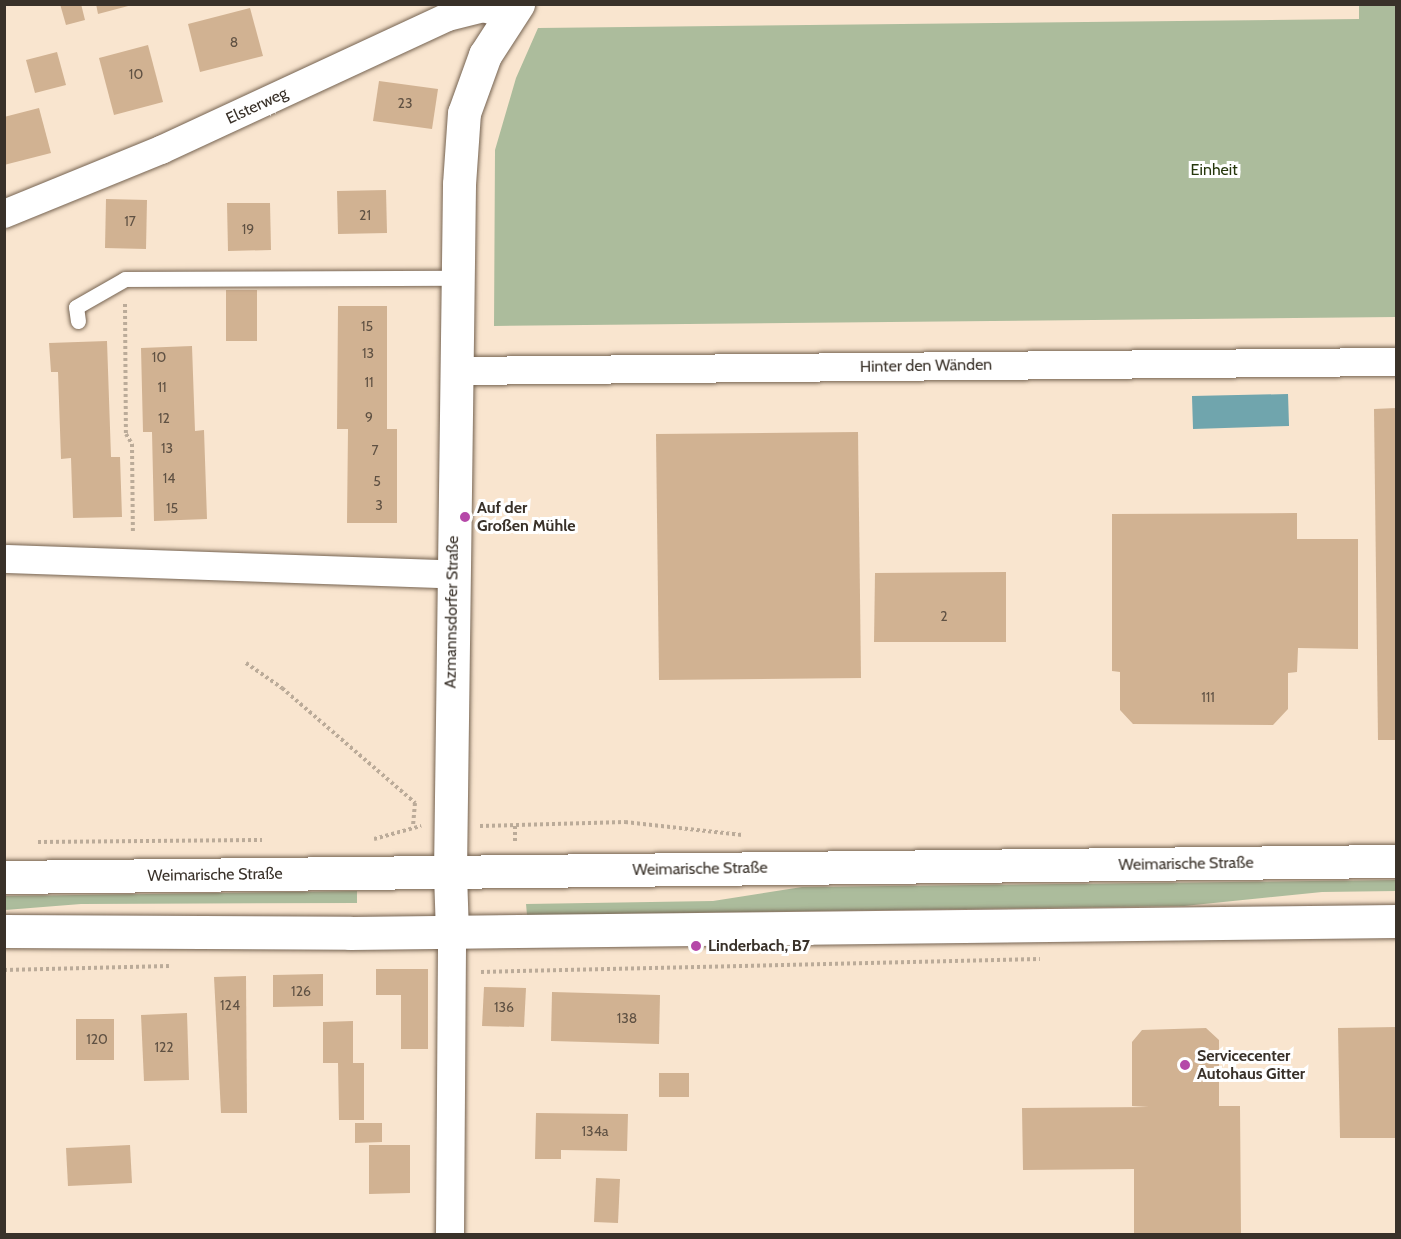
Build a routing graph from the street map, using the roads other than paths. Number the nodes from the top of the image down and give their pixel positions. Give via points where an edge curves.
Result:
1 (514, 10) edge
2 (4, 214) edge
3 (457, 278) junction
4 (78, 321) dead end
5 (1396, 362) edge
6 (456, 370) junction
7 (5, 558) edge
8 (454, 574) junction
9 (1396, 861) edge
10 (450, 873) junction
11 (4, 877) edge
12 (1396, 921) edge
13 (4, 931) edge
14 (452, 932) junction
15 (450, 1234) edge

1 - 2 street, Elsterweg via 483,8 448,17 161,150
1 - 3 main road, Azmannsdorfer Straße via 485,55 464,113
3 - 4 lane via 125,279 76,307
3 - 6 main road, Azmannsdorfer Straße
5 - 6 street, Hinter den Wänden
6 - 8 main road, Azmannsdorfer Straße
7 - 8 street
8 - 10 main road, Azmannsdorfer Straße
9 - 10 main road, Weimarische Straße
10 - 11 main road, Weimarische Straße
10 - 14 main road, Azmannsdorfer Straße
12 - 14 main road
13 - 14 main road
14 - 15 street

